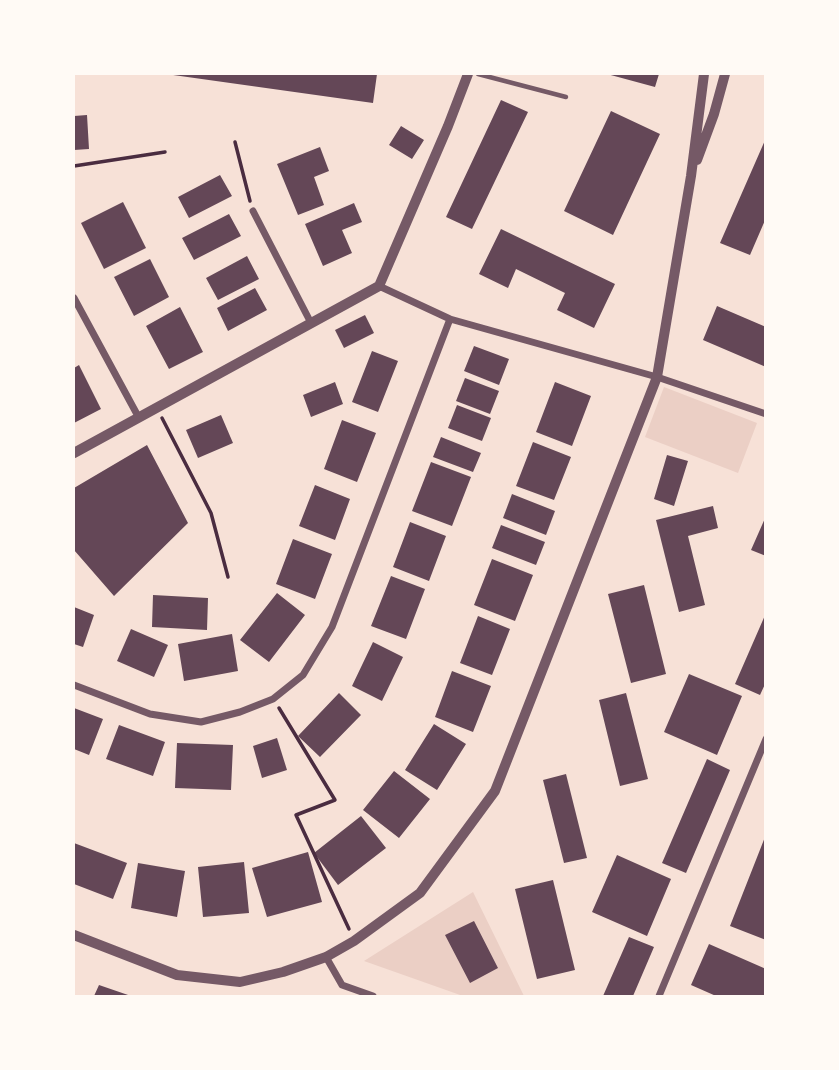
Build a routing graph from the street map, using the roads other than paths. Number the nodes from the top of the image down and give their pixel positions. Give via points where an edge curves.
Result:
1 (468, 74) edge
2 (478, 74) edge
3 (704, 74) edge
4 (725, 74) edge
5 (566, 97) dead end
6 (691, 176) junction
7 (253, 211) road end
8 (379, 286) junction
9 (74, 298) edge
10 (450, 319) junction
11 (311, 323) junction
12 (657, 377) junction
13 (765, 414) edge
14 (139, 418) junction
15 (74, 453) edge
16 (74, 685) edge
17 (765, 739) edge
18 (74, 935) edge
19 (326, 957) junction
20 (373, 996) edge
21 (659, 996) edge

1 - 8 street
2 - 5 lane
3 - 6 street
4 - 6 street
6 - 12 street
7 - 11 street
8 - 10 street
8 - 11 street
9 - 14 street
10 - 12 street
10 - 16 street via 332,627 303,675 273,699 201,722 150,714
11 - 14 street
12 - 13 street
12 - 19 street via 495,791 420,893
14 - 15 street
17 - 21 street
18 - 19 street via 177,975 240,982
19 - 20 street via 342,985

